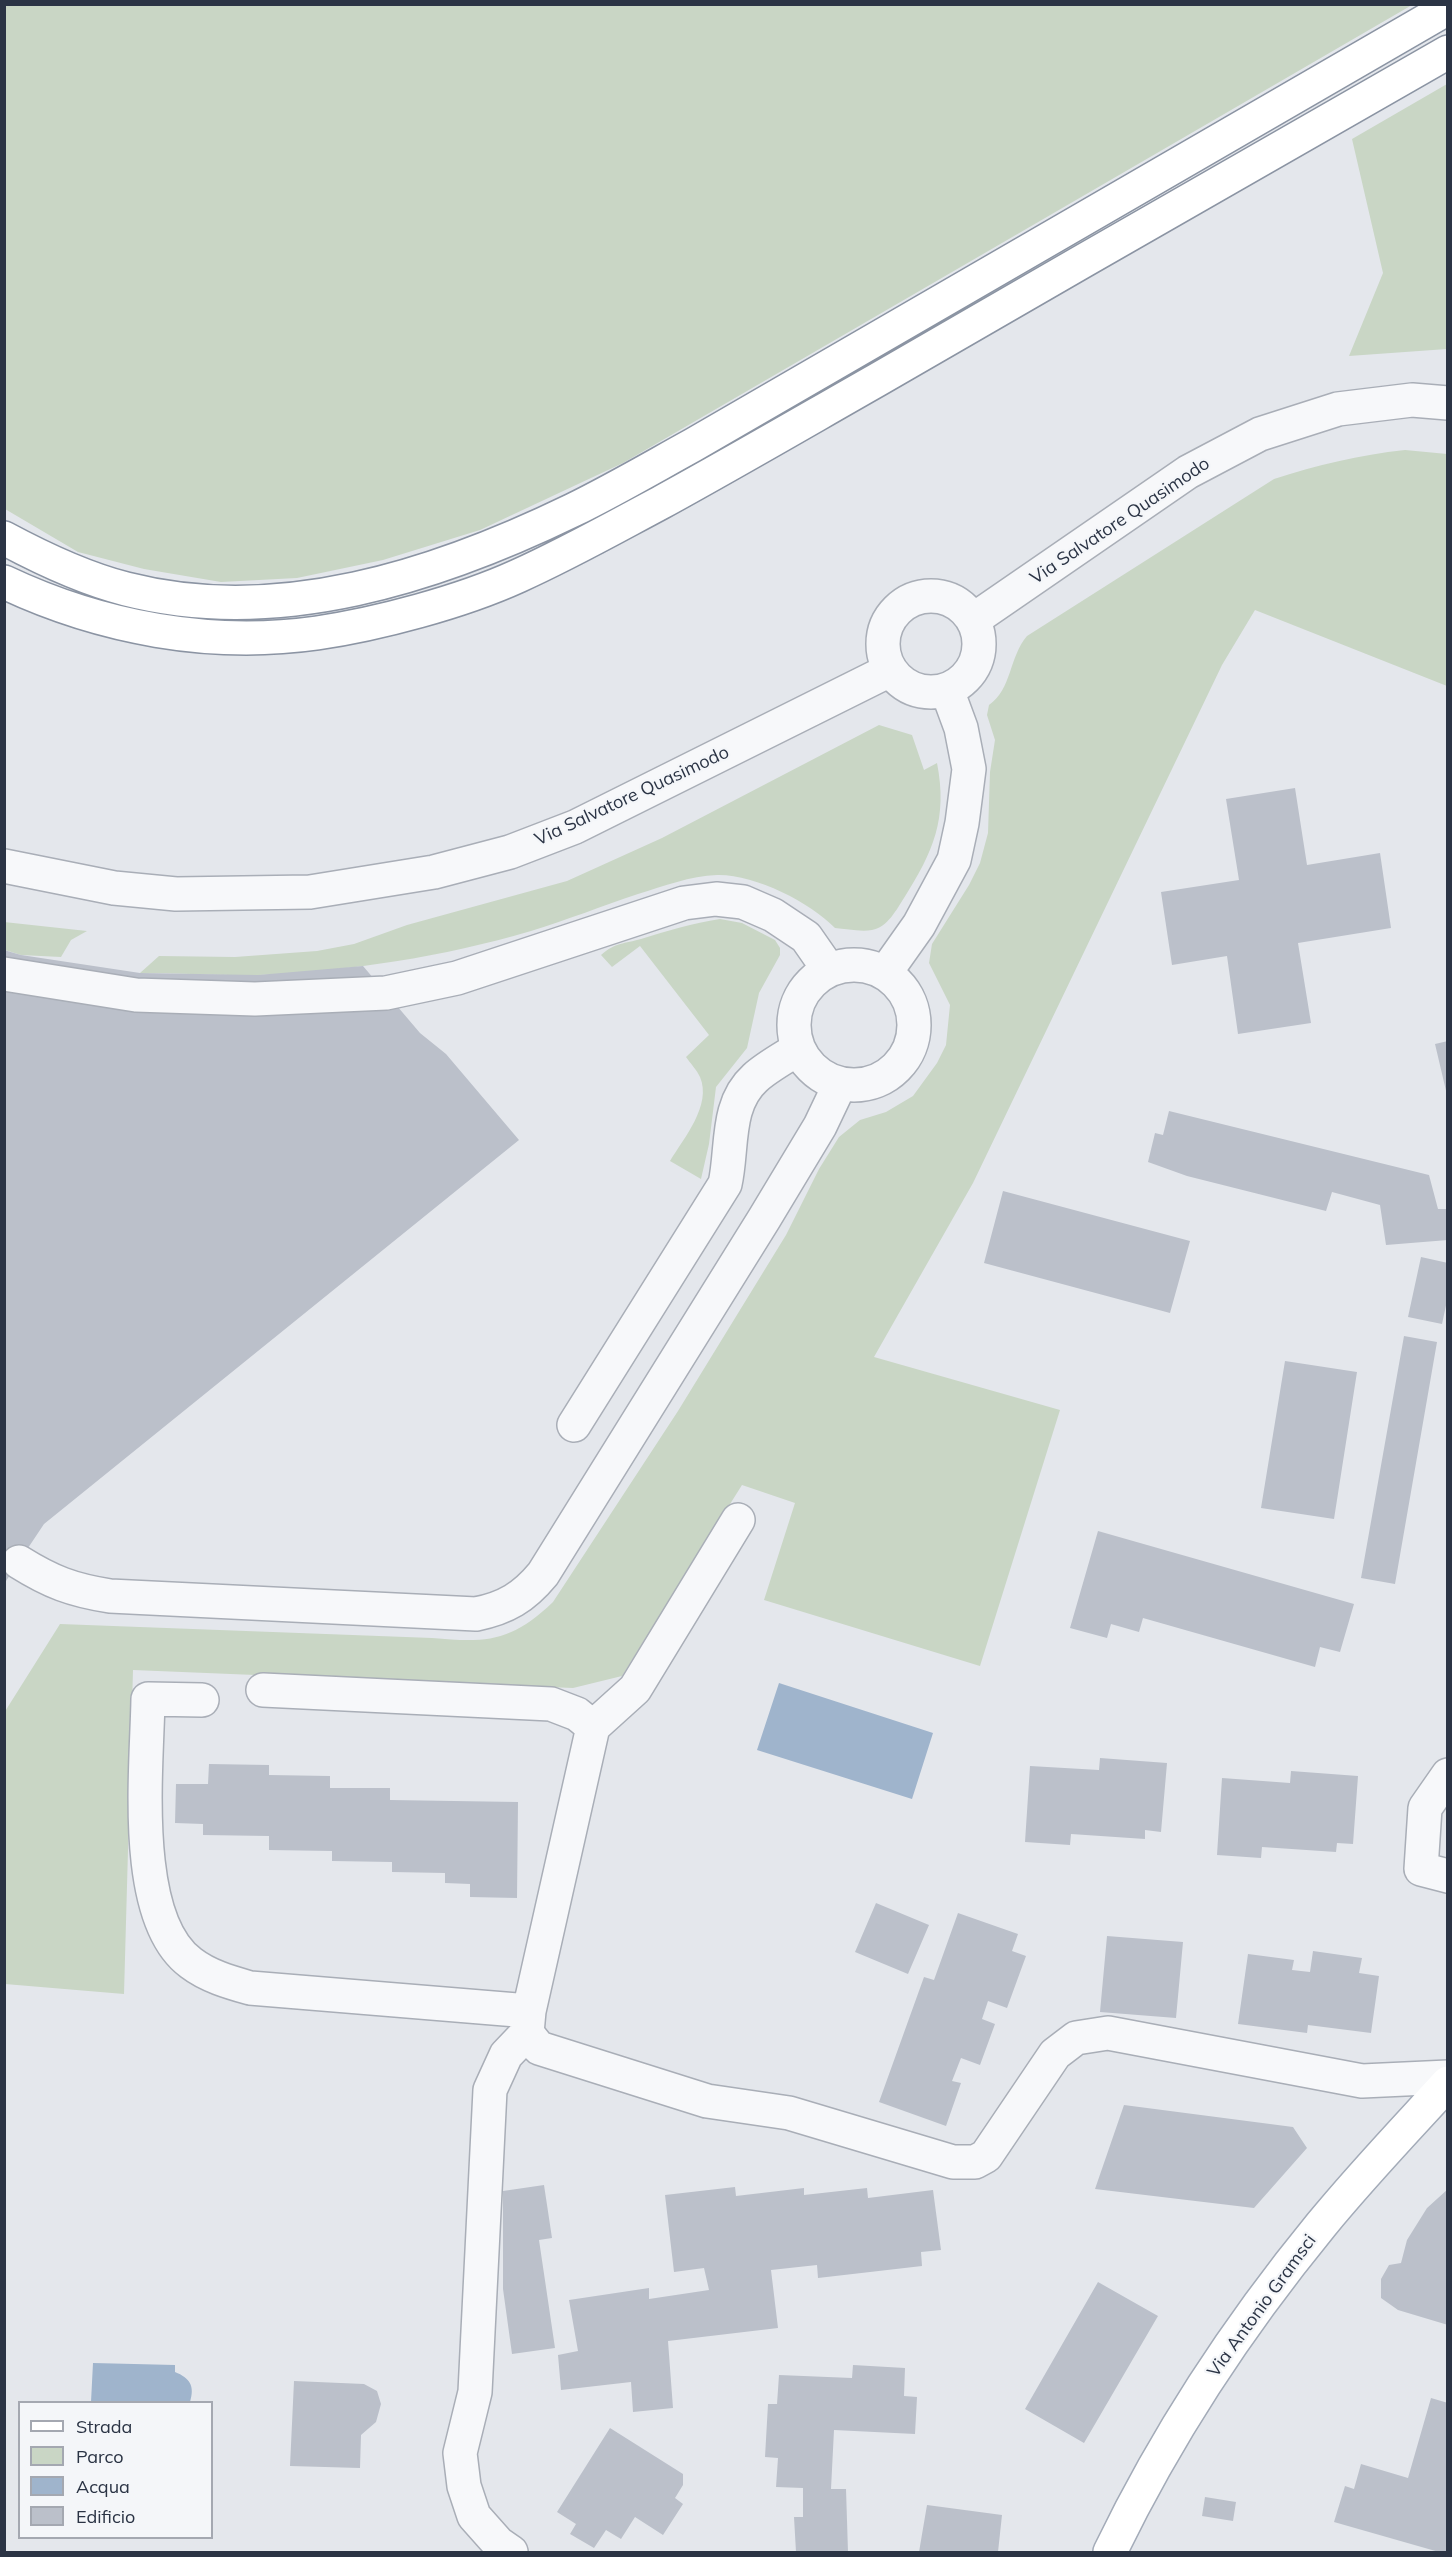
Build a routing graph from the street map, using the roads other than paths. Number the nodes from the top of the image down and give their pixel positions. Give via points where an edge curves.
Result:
1 (1448, 8) edge
2 (1448, 52) edge
3 (1448, 403) edge
4 (4, 538) edge
5 (4, 582) edge
6 (973, 620) junction
7 (890, 670) junction
8 (947, 690) junction
9 (4, 866) edge
10 (829, 970) junction
11 (885, 973) junction
12 (4, 974) edge
13 (798, 1049) junction
14 (840, 1084) junction
15 (574, 1425) dead end
16 (738, 1520) dead end
17 (19, 1562) dead end
18 (263, 1690) dead end
19 (202, 1700) dead end
20 (593, 1727) junction
21 (1448, 1775) edge
22 (1448, 1876) edge
23 (528, 2022) junction
24 (1448, 2077) edge
25 (1448, 2083) edge
26 (505, 2548) edge
27 (1110, 2553) edge

1 - 4 main road via 693,445 575,510 442,566 310,598 218,602 126,589 38,557
2 - 5 main road via 708,477 514,578 381,620 317,633 245,637 171,633 120,623
3 - 6 street, Via Salvatore Quasimodo via 1412,400 1338,409 1260,434 1188,472
6 - 7 street via 960,605 942,597 921,597 904,604 891,618 884,634 884,653
6 - 8 street via 979,640 977,661 965,678
7 - 8 street via 915,690
7 - 9 street, Via Salvatore Quasimodo via 575,827 510,852 434,872 310,892 176,894 114,888
8 - 11 street via 961,728 969,769 954,860 919,925
10 - 11 street via 867,966
10 - 12 street via 806,938 773,915 743,902 716,899 684,903 457,978 386,993 255,999 136,995
10 - 13 street via 801,995 793,1031
11 - 14 street via 900,985 910,1001 915,1020 913,1039 894,1071 878,1081
13 - 14 street via 808,1065
13 - 15 street via 754,1078 737,1101 725,1184
14 - 17 street via 764,1219 543,1574 512,1604 476,1614 110,1596 75,1590 43,1578
16 - 20 street via 635,1689
18 - 20 street via 551,1704 578,1714
19 - 23 street via 148,1699 146,1845 154,1902 166,1934 189,1962 249,1988
20 - 23 street
21 - 22 street via 1425,1808 1421,1869
23 - 24 street via 539,2048 707,2101 789,2113 953,2162 975,2162 987,2156 1055,2054 1076,2038 1108,2033 1362,2082
23 - 26 street via 506,2055 490,2090 475,2392 460,2453 464,2486 474,2516
25 - 27 main road, Via Antonio Gramsci via 1321,2225 1232,2343 1164,2450

